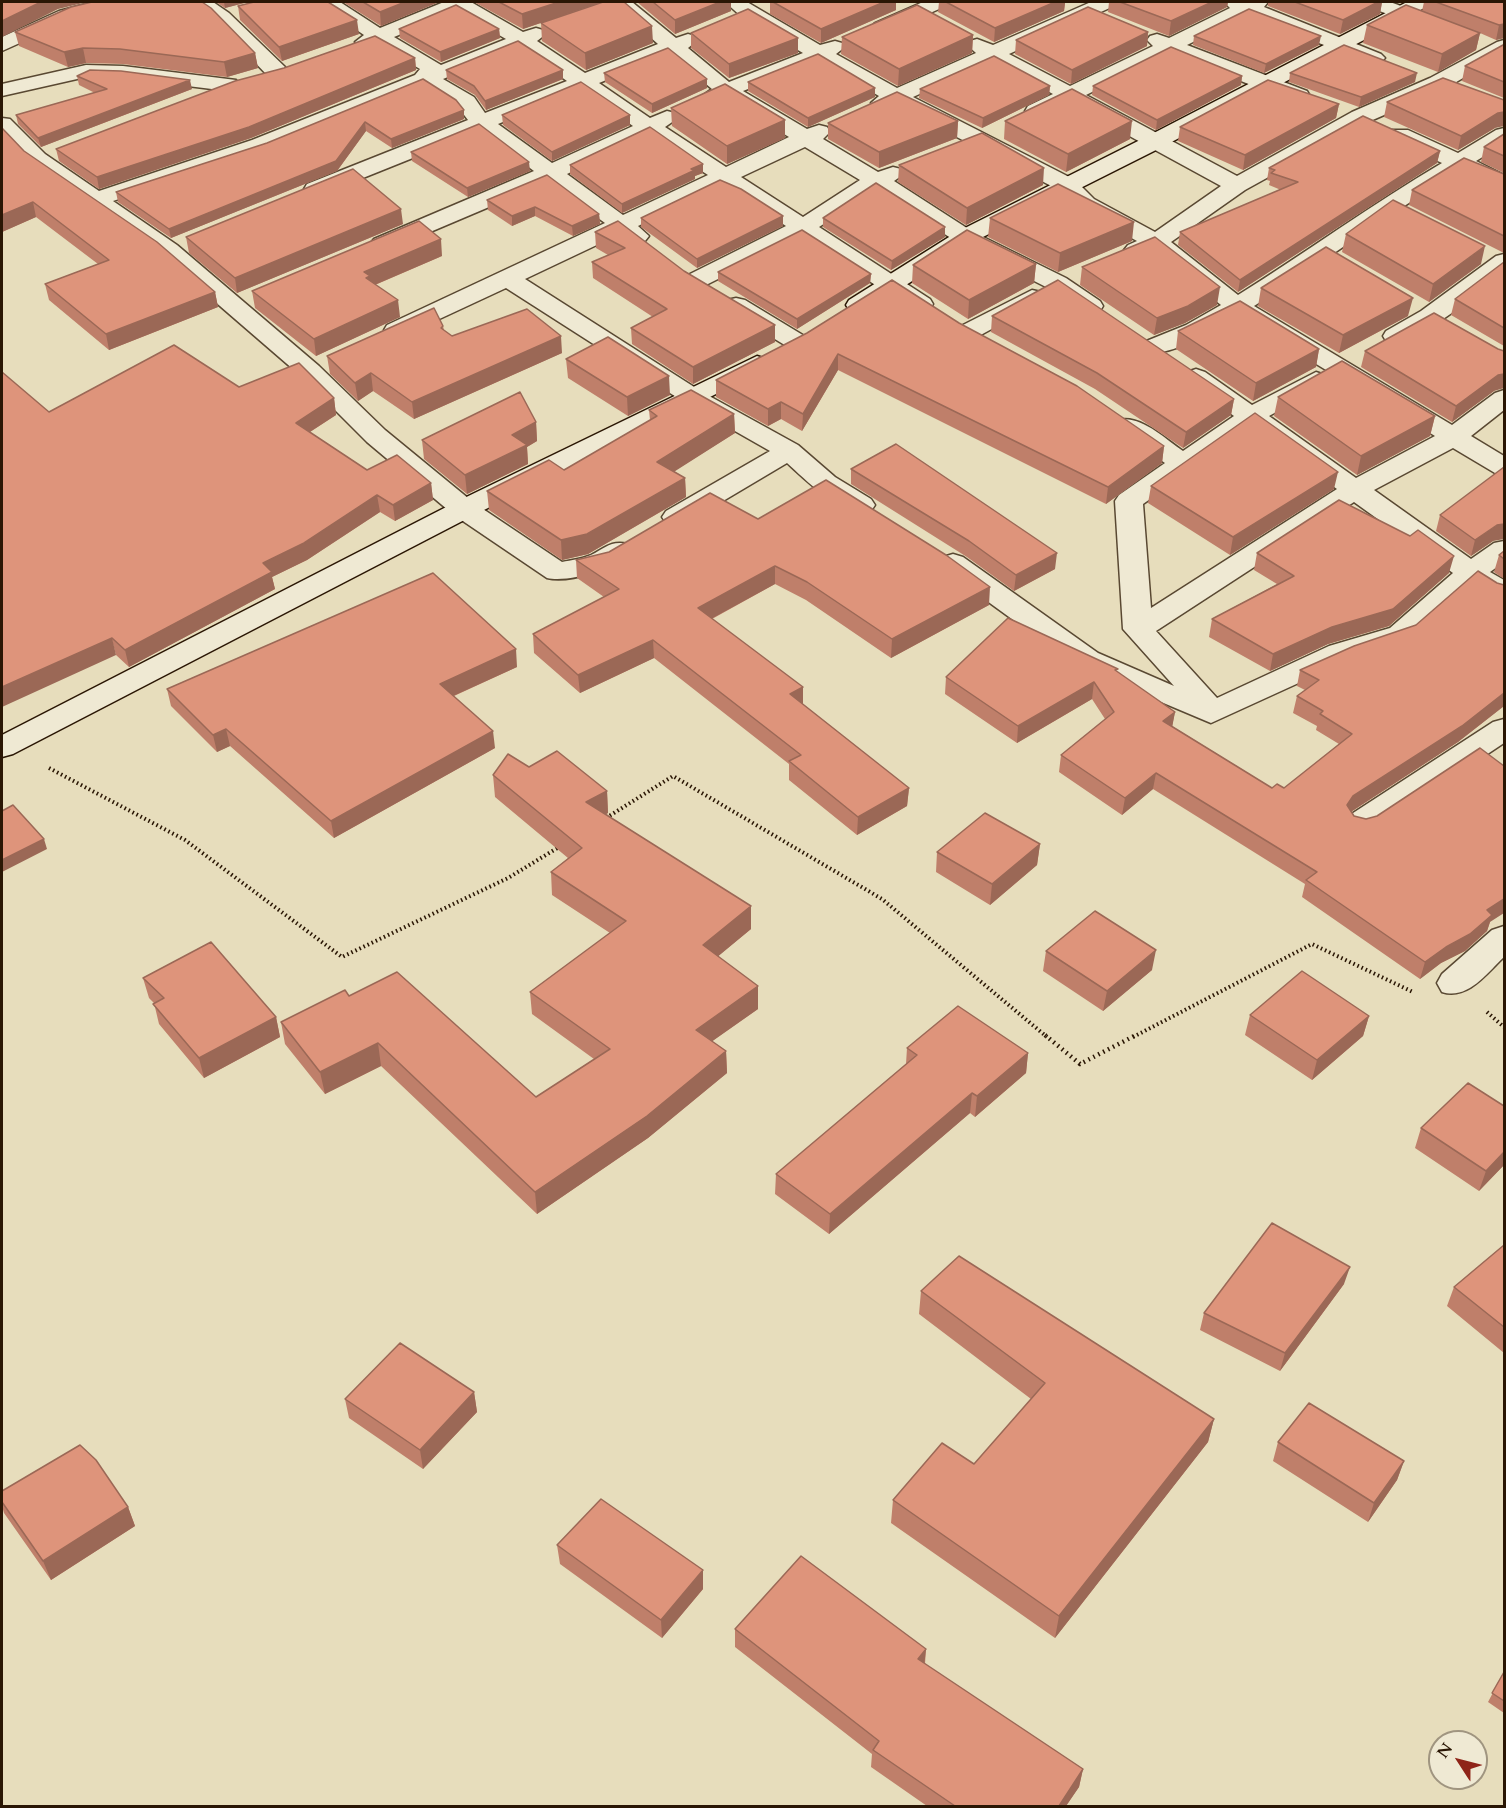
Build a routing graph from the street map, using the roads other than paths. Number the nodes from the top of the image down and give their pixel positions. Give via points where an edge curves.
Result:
1 (48, 2) edge
2 (116, 2) edge
3 (200, 2) edge
4 (326, 2) edge
5 (459, 2) edge
6 (778, 2) edge
7 (1059, 2) edge
8 (1373, 2) edge
9 (1421, 2) edge
10 (1247, 3) edge
11 (617, 4) edge
12 (244, 11) edge
13 (1085, 11) junction
14 (1400, 12) junction
15 (1110, 13) edge
16 (929, 14) edge
17 (66, 15) junction
18 (222, 17) junction
19 (732, 17) edge
20 (555, 27) edge
21 (1455, 33) edge
22 (1141, 34) edge
23 (379, 37) junction
24 (521, 39) junction
25 (1477, 41) edge
26 (1340, 44) junction
27 (2, 45) edge
28 (1172, 45) junction
29 (671, 47) junction
30 (345, 49) edge
31 (1503, 49) edge
32 (821, 53) junction
33 (991, 53) junction
34 (300, 64) edge
35 (1395, 66) edge
36 (1416, 74) edge
37 (424, 77) junction
38 (252, 78) junction
39 (583, 80) junction
40 (1438, 83) junction
41 (1264, 84) junction
42 (2, 90) edge
43 (726, 90) junction
44 (1460, 91) edge
45 (1068, 96) junction
46 (896, 97) junction
47 (183, 102) edge
48 (866, 111) edge
49 (1360, 117) junction
50 (480, 121) junction
51 (2, 124) edge
52 (835, 125) edge
53 (649, 127) junction
54 (1001, 129) junction
55 (1504, 135) edge
56 (805, 139) junction
57 (1156, 141) junction
58 (950, 151) edge
59 (1460, 162) junction
60 (908, 168) edge
61 (550, 173) junction
62 (726, 176) junction
63 (876, 180) junction
64 (1504, 183) edge
65 (1067, 185) junction
66 (1237, 185) junction
67 (97, 199) junction
68 (291, 199) edge
69 (622, 225) junction
70 (803, 227) junction
71 (965, 237) junction
72 (192, 241) edge
73 (1156, 242) junction
74 (170, 250) junction
75 (364, 251) edge
76 (658, 253) edge
77 (1112, 260) edge
78 (1498, 260) edge
79 (676, 267) edge
80 (508, 278) junction
81 (1068, 279) junction
82 (695, 281) junction
83 (891, 285) junction
84 (255, 297) edge
85 (233, 306) junction
86 (1237, 306) junction
87 (952, 323) junction
88 (816, 331) junction
89 (1134, 334) junction
90 (372, 341) edge
91 (997, 348) edge
92 (1357, 357) junction
93 (693, 397) junction
94 (1504, 398) edge
95 (1105, 410) edge
96 (1252, 415) junction
97 (1453, 437) junction
98 (789, 451) junction
99 (1183, 463) junction
100 (1504, 467) edge
101 (1356, 489) junction
102 (464, 509) junction
103 (885, 521) edge
104 (1504, 549) edge
105 (936, 552) edge
106 (1471, 573) junction
107 (1504, 591) edge
108 (1138, 629) junction
109 (1211, 712) junction
110 (1504, 729) edge
111 (4, 746) edge
112 (1361, 823) edge
113 (1504, 938) edge
114 (1454, 984) road end

1 - 17 street
2 - 17 street
3 - 18 street
4 - 23 street
5 - 23 street
5 - 24 street
6 - 19 street
7 - 13 street
8 - 14 street
9 - 14 street
10 - 26 street
10 - 28 street
11 - 29 street
12 - 18 street
13 - 15 street
13 - 33 street
14 - 21 street
14 - 26 street
16 - 32 street
16 - 33 street
17 - 27 street
18 - 38 street
19 - 29 street
19 - 32 street
20 - 24 street
22 - 28 street
23 - 30 street
23 - 37 street via 433,68
24 - 37 street
24 - 39 street
25 - 31 street
26 - 35 street
26 - 41 street
28 - 41 street
28 - 45 street
29 - 39 street
29 - 43 street
31 - 40 street
32 - 43 street
32 - 46 street
33 - 45 street
33 - 46 street
34 - 38 street
36 - 40 street
37 - 50 street via 466,102
37 - 67 street via 260,145
38 - 42 street via 86,71
38 - 47 street
39 - 50 street
39 - 53 street
40 - 44 street
40 - 49 street
41 - 49 street
41 - 57 street
43 - 53 street
43 - 56 street
45 - 54 street
45 - 57 street
46 - 48 street
46 - 54 street
49 - 59 street
49 - 66 street
50 - 61 street
50 - 68 street
51 - 67 street via 47,155
52 - 56 street
53 - 61 street
53 - 62 street
54 - 58 street
54 - 65 street
55 - 59 street
56 - 62 street
56 - 63 street
57 - 65 street
57 - 66 street
59 - 64 street
59 - 86 street via 1332,259
60 - 63 street
61 - 69 street
61 - 75 street
62 - 69 street
62 - 70 street
63 - 70 street
63 - 71 street
65 - 71 street
65 - 73 street via 1086,204
66 - 73 street
67 - 74 street
69 - 76 street
69 - 80 street
70 - 82 street
70 - 83 street
71 - 81 street
71 - 83 street
72 - 74 street
73 - 77 street
73 - 86 street
74 - 85 street
78 - 92 street via 1430,315
79 - 82 street
80 - 90 street
80 - 93 street
81 - 87 street
81 - 89 street
82 - 88 street
83 - 87 street
83 - 88 street
84 - 85 street
85 - 102 street via 320,366 376,436
86 - 89 street via 1195,330
86 - 92 street
87 - 91 street
88 - 93 street
89 - 96 street
92 - 96 street
92 - 97 street
93 - 98 street
93 - 102 street
94 - 97 street
95 - 99 street
96 - 99 street
96 - 101 street
97 - 100 street
97 - 101 street
98 - 102 street via 599,562 557,572
98 - 103 street via 825,483
99 - 108 street via 1129,501
101 - 106 street
101 - 108 street
102 - 111 street
104 - 106 street
105 - 109 street via 1088,660
106 - 107 street
106 - 109 street via 1400,634 1339,653
108 - 109 street
110 - 112 street
113 - 114 street

